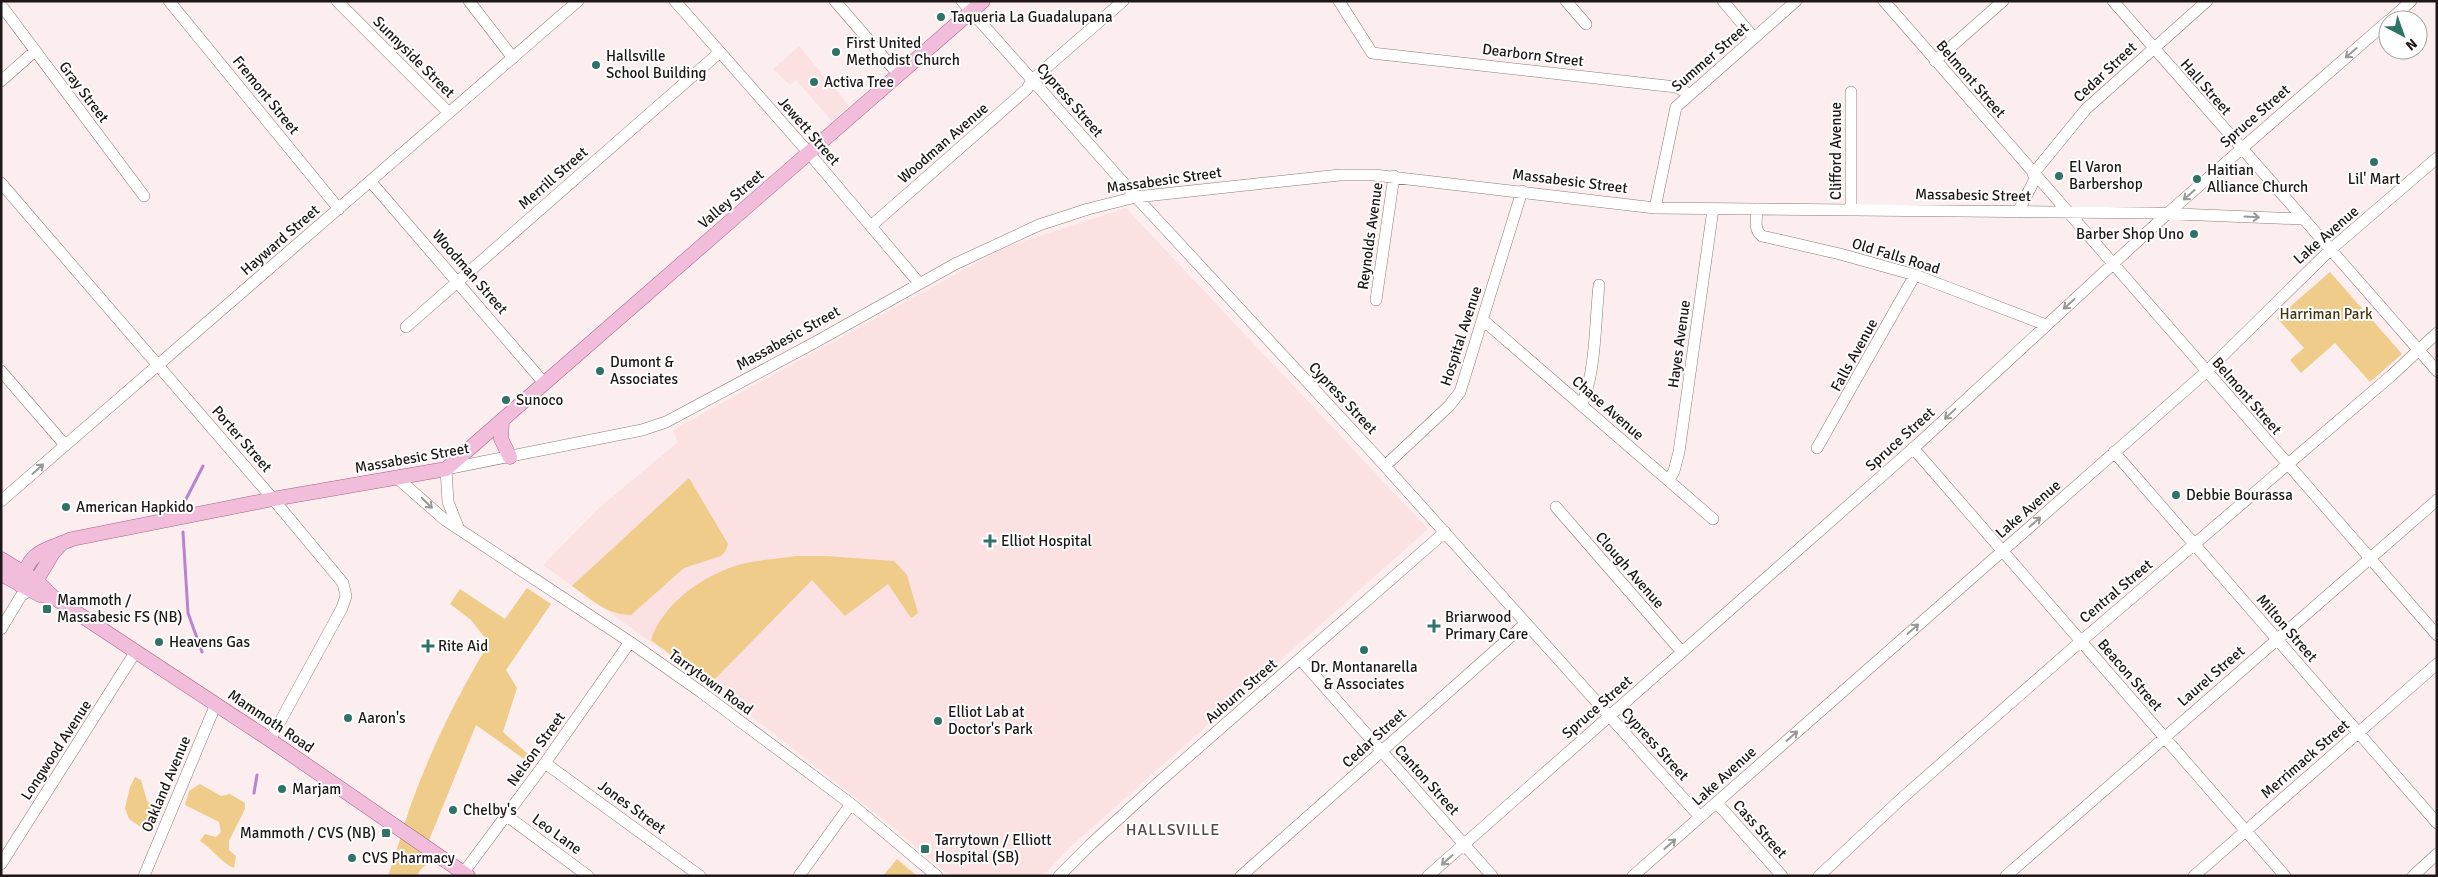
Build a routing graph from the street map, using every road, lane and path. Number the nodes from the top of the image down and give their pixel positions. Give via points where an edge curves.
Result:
1 (169, 1) edge
2 (337, 1) edge
3 (469, 1) edge
4 (578, 1) edge
5 (675, 1) edge
6 (835, 1) edge
7 (983, 1) edge
8 (1123, 1) edge
9 (1566, 1) edge
10 (1723, 1) edge
11 (1796, 1) edge
12 (1884, 1) edge
13 (2003, 1) edge
14 (2113, 1) edge
15 (2207, 1) edge
16 (2411, 1) edge
17 (1341, 2) edge
18 (1, 5) edge
19 (966, 7) edge
20 (2401, 10) edge
21 (1586, 24) dead end
22 (2378, 31) edge
23 (1754, 38) junction
24 (2153, 48) junction
25 (36, 51) junction
26 (720, 52) junction
27 (513, 58) junction
28 (1935, 60) junction
29 (898, 74) junction
30 (1, 80) edge
31 (1032, 80) junction
32 (1851, 92) dead end
33 (1689, 94) junction
34 (449, 113) junction
35 (2241, 149) junction
36 (808, 152) junction
37 (2437, 158) edge
38 (2035, 175) junction
39 (1394, 176) junction
40 (371, 182) junction
41 (1, 184) edge
42 (1522, 191) junction
43 (144, 196) dead end
44 (1136, 197) junction
45 (1655, 208) junction
46 (339, 209) junction
47 (1713, 209) junction
48 (1757, 209) junction
49 (1851, 210) junction
50 (2018, 212) junction
51 (2067, 212) junction
52 (2168, 213) junction
53 (2303, 219) junction
54 (871, 226) junction
55 (2330, 250) junction
56 (2113, 264) junction
57 (1915, 275) junction
58 (458, 281) junction
59 (919, 283) junction
60 (1599, 286) dead end
61 (1376, 300) dead end
62 (1483, 320) junction
63 (2046, 325) junction
64 (406, 327) dead end
65 (2437, 333) edge
66 (2418, 351) junction
67 (158, 365) junction
68 (1, 371) edge
69 (2437, 371) edge
70 (2206, 372) junction
71 (545, 384) junction
72 (1582, 404) junction
73 (502, 422) junction
74 (65, 445) junction
75 (1817, 448) dead end
76 (1914, 448) junction
77 (2114, 452) junction
78 (510, 457) junction
79 (2288, 465) junction
80 (1385, 466) junction
81 (446, 469) junction
82 (396, 477) junction
83 (1669, 480) junction
84 (273, 499) junction
85 (2437, 500) edge
86 (1, 501) edge
87 (1556, 507) dead end
88 (1713, 520) dead end
89 (458, 527) junction
90 (1445, 532) junction
91 (2195, 544) junction
92 (2002, 551) junction
93 (2370, 558) junction
94 (1, 559) edge
95 (1, 574) edge
96 (26, 585) junction
97 (1526, 623) junction
98 (1, 629) edge
99 (2437, 635) edge
100 (2277, 638) junction
101 (2081, 641) junction
102 (630, 642) junction
103 (136, 651) junction
104 (1682, 652) junction
105 (1300, 659) junction
106 (2437, 664) edge
107 (216, 704) junction
108 (1610, 716) junction
109 (2358, 732) junction
110 (2164, 737) junction
111 (270, 740) junction
112 (1382, 751) junction
113 (546, 763) junction
114 (1717, 802) junction
115 (851, 804) junction
116 (507, 816) junction
117 (1700, 817) junction
118 (2437, 823) edge
119 (2246, 831) junction
120 (1465, 844) junction
121 (2437, 854) edge
122 (1, 864) edge
123 (466, 874) edge
124 (144, 876) edge
125 (588, 876) edge
126 (700, 876) edge
127 (798, 876) edge
128 (936, 876) edge
129 (1059, 876) edge
130 (1241, 876) edge
131 (1428, 876) edge
132 (1492, 876) edge
133 (1633, 876) edge
134 (1782, 876) edge
135 (1819, 876) edge
136 (2006, 876) edge
137 (2194, 876) edge
138 (2285, 876) edge
139 (2413, 876) edge

1 - 46 street, Fremont Street
2 - 34 street, Sunnyside Street
3 - 27 street
4 - 27 street, Hayward Street
5 - 26 street, Jewett Street
6 - 29 street
7 - 19 main road, Valley Street
8 - 31 street, Woodman Avenue
9 - 21 street
10 - 23 street
11 - 23 street, Summer Street
12 - 28 street, Belmont Street
13 - 28 street
14 - 24 street, Hall Street
15 - 24 street, Cedar Street
16 - 20 street, Spruce Street
17 - 33 street, Dearborn Street via 1372,53 1676,87
18 - 25 street, Gray Street
19 - 29 main road, Valley Street
19 - 31 street, Cypress Street
22 -> 35 street, Spruce Street
23 - 33 street, Summer Street
24 - 35 street, Hall Street
24 - 38 street, Cedar Street via 2086,109
25 - 30 street
25 - 43 street, Gray Street
26 - 36 street, Jewett Street
26 - 58 street, Merrill Street
27 - 34 street, Hayward Street
28 - 38 street, Belmont Street
29 - 36 main road, Valley Street
31 - 44 street, Cypress Street
31 - 54 street, Woodman Avenue via 1027,89 1002,112
32 - 49 street, Clifford Avenue
33 - 45 street, Summer Street via 1673,115
34 - 40 street, Hayward Street
35 -> 52 street, Spruce Street
35 - 53 street, Hall Street
36 - 54 street, Jewett Street
36 - 71 main road, Valley Street
37 - 55 street, Lake Avenue
38 - 50 street
38 - 51 street, Belmont Street
39 - 42 street, Massabesic Street
39 - 44 street, Massabesic Street via 1340,175
39 - 61 street, Reynolds Avenue
40 - 46 street, Hayward Street
40 - 58 street, Woodman Street
41 - 67 street, Porter Street
42 - 45 street, Massabesic Street
42 - 62 street, Hospital Avenue
44 - 59 street, Massabesic Street via 1020,232
44 - 80 street, Cypress Street
45 - 47 street, Massabesic Street
46 - 67 street, Hayward Street
47 - 48 street, Massabesic Street
47 - 83 street, Hayes Avenue via 1678,462
48 - 49 street, Massabesic Street
48 - 57 street, Old Falls Road via 1756,227 1762,236
49 - 50 street, Massabesic Street
50 - 51 street, Massabesic Street
51 - 52 street, Massabesic Street
51 - 56 street, Belmont Street
52 -> 53 street, Massabesic Street
52 - 56 street, Spruce Street
53 - 55 street, Hall Street
54 - 59 street, Jewett Street
55 - 66 street, Hall Street
55 - 70 street, Lake Avenue
56 -> 63 street, Spruce Street
56 - 70 street, Belmont Street
57 - 63 street, Old Falls Road
57 - 75 street, Falls Avenue
58 - 64 street, Merrill Street
58 - 71 street, Woodman Street
59 - 78 street, Massabesic Street via 666,422 642,430
60 - 72 street via 1590,373
62 - 72 street, Chase Avenue
62 - 80 street, Hospital Avenue via 1463,385 1455,399
63 -> 76 street, Spruce Street
65 - 66 street, Central Street
66 - 69 street, Hall Street
66 - 79 street, Central Street
67 - 74 street, Hayward Street
67 - 84 street, Porter Street
68 - 74 street
70 - 77 street, Lake Avenue
70 - 79 street, Belmont Street
71 - 73 main road, Valley Street
72 - 83 street, Chase Avenue
73 - 78 main road via 501,440
73 - 81 main road, Valley Street
86 -> 74 street, Hayward Street
76 - 92 street, Beacon Street
76 - 104 street, Spruce Street
77 - 91 street, Milton Street
92 -> 77 street, Lake Avenue
78 - 81 street, Massabesic Street
79 - 91 street, Central Street
79 - 93 street, Belmont Street
80 - 90 street, Cypress Street
81 - 82 main road, Massabesic Street
81 - 89 street via 448,502
82 - 84 main road, Massabesic Street
82 -> 89 street, Tarrytown Road via 445,520
83 - 88 street, Chase Avenue
84 - 96 main road, Massabesic Street via 83,536 61,544
84 - 111 street, Porter Street via 343,583 346,596
85 - 93 street, Laurel Street
87 - 104 street, Clough Avenue
89 - 102 street, Tarrytown Road
90 - 97 street, Cypress Street
90 - 105 street, Auburn Street
91 - 100 street, Milton Street
91 - 101 street, Central Street
92 - 101 street, Beacon Street
114 -> 92 street, Lake Avenue
93 - 99 street, Belmont Street
93 - 100 street, Laurel Street
94 - 96 main road, Mammoth Road
95 - 96 main road, Mammoth Road
96 - 98 street
96 - 103 main road, Mammoth Road via 53,597
97 - 108 street, Cypress Street
97 - 112 street, Cedar Street
100 - 109 street, Milton Street
100 - 110 street, Laurel Street
101 - 110 street, Beacon Street
101 - 135 street, Central Street via 1907,793
102 - 113 street, Nelson Street
102 - 115 street, Tarrytown Road
103 - 107 main road, Mammoth Road
103 - 122 street, Longwood Avenue
104 - 108 street, Spruce Street
105 - 112 street, Canton Street
105 - 129 street, Auburn Street via 1090,844
106 - 109 street, Merrimack Street
107 - 111 main road, Mammoth Road
107 - 124 street, Oakland Avenue
108 - 117 street, Cypress Street
108 - 120 street, Spruce Street
109 - 118 street, Milton Street
109 - 119 street, Merrimack Street
110 - 119 street, Beacon Street
110 - 136 street, Laurel Street
111 - 123 main road, Mammoth Road
112 - 120 street, Canton Street
112 - 130 street, Cedar Street
113 - 116 street, Nelson Street
113 - 126 street, Jones Street
114 - 117 street, Lake Avenue
114 - 134 street, Cass Street
115 - 127 street
115 - 128 street, Tarrytown Road
116 - 123 street, Nelson Street
116 - 125 street, Leo Lane
133 -> 117 street, Lake Avenue
119 - 137 street, Merrimack Street
119 - 138 street, Beacon Street
120 -> 131 street, Spruce Street
120 - 132 street, Canton Street
121 - 139 street

